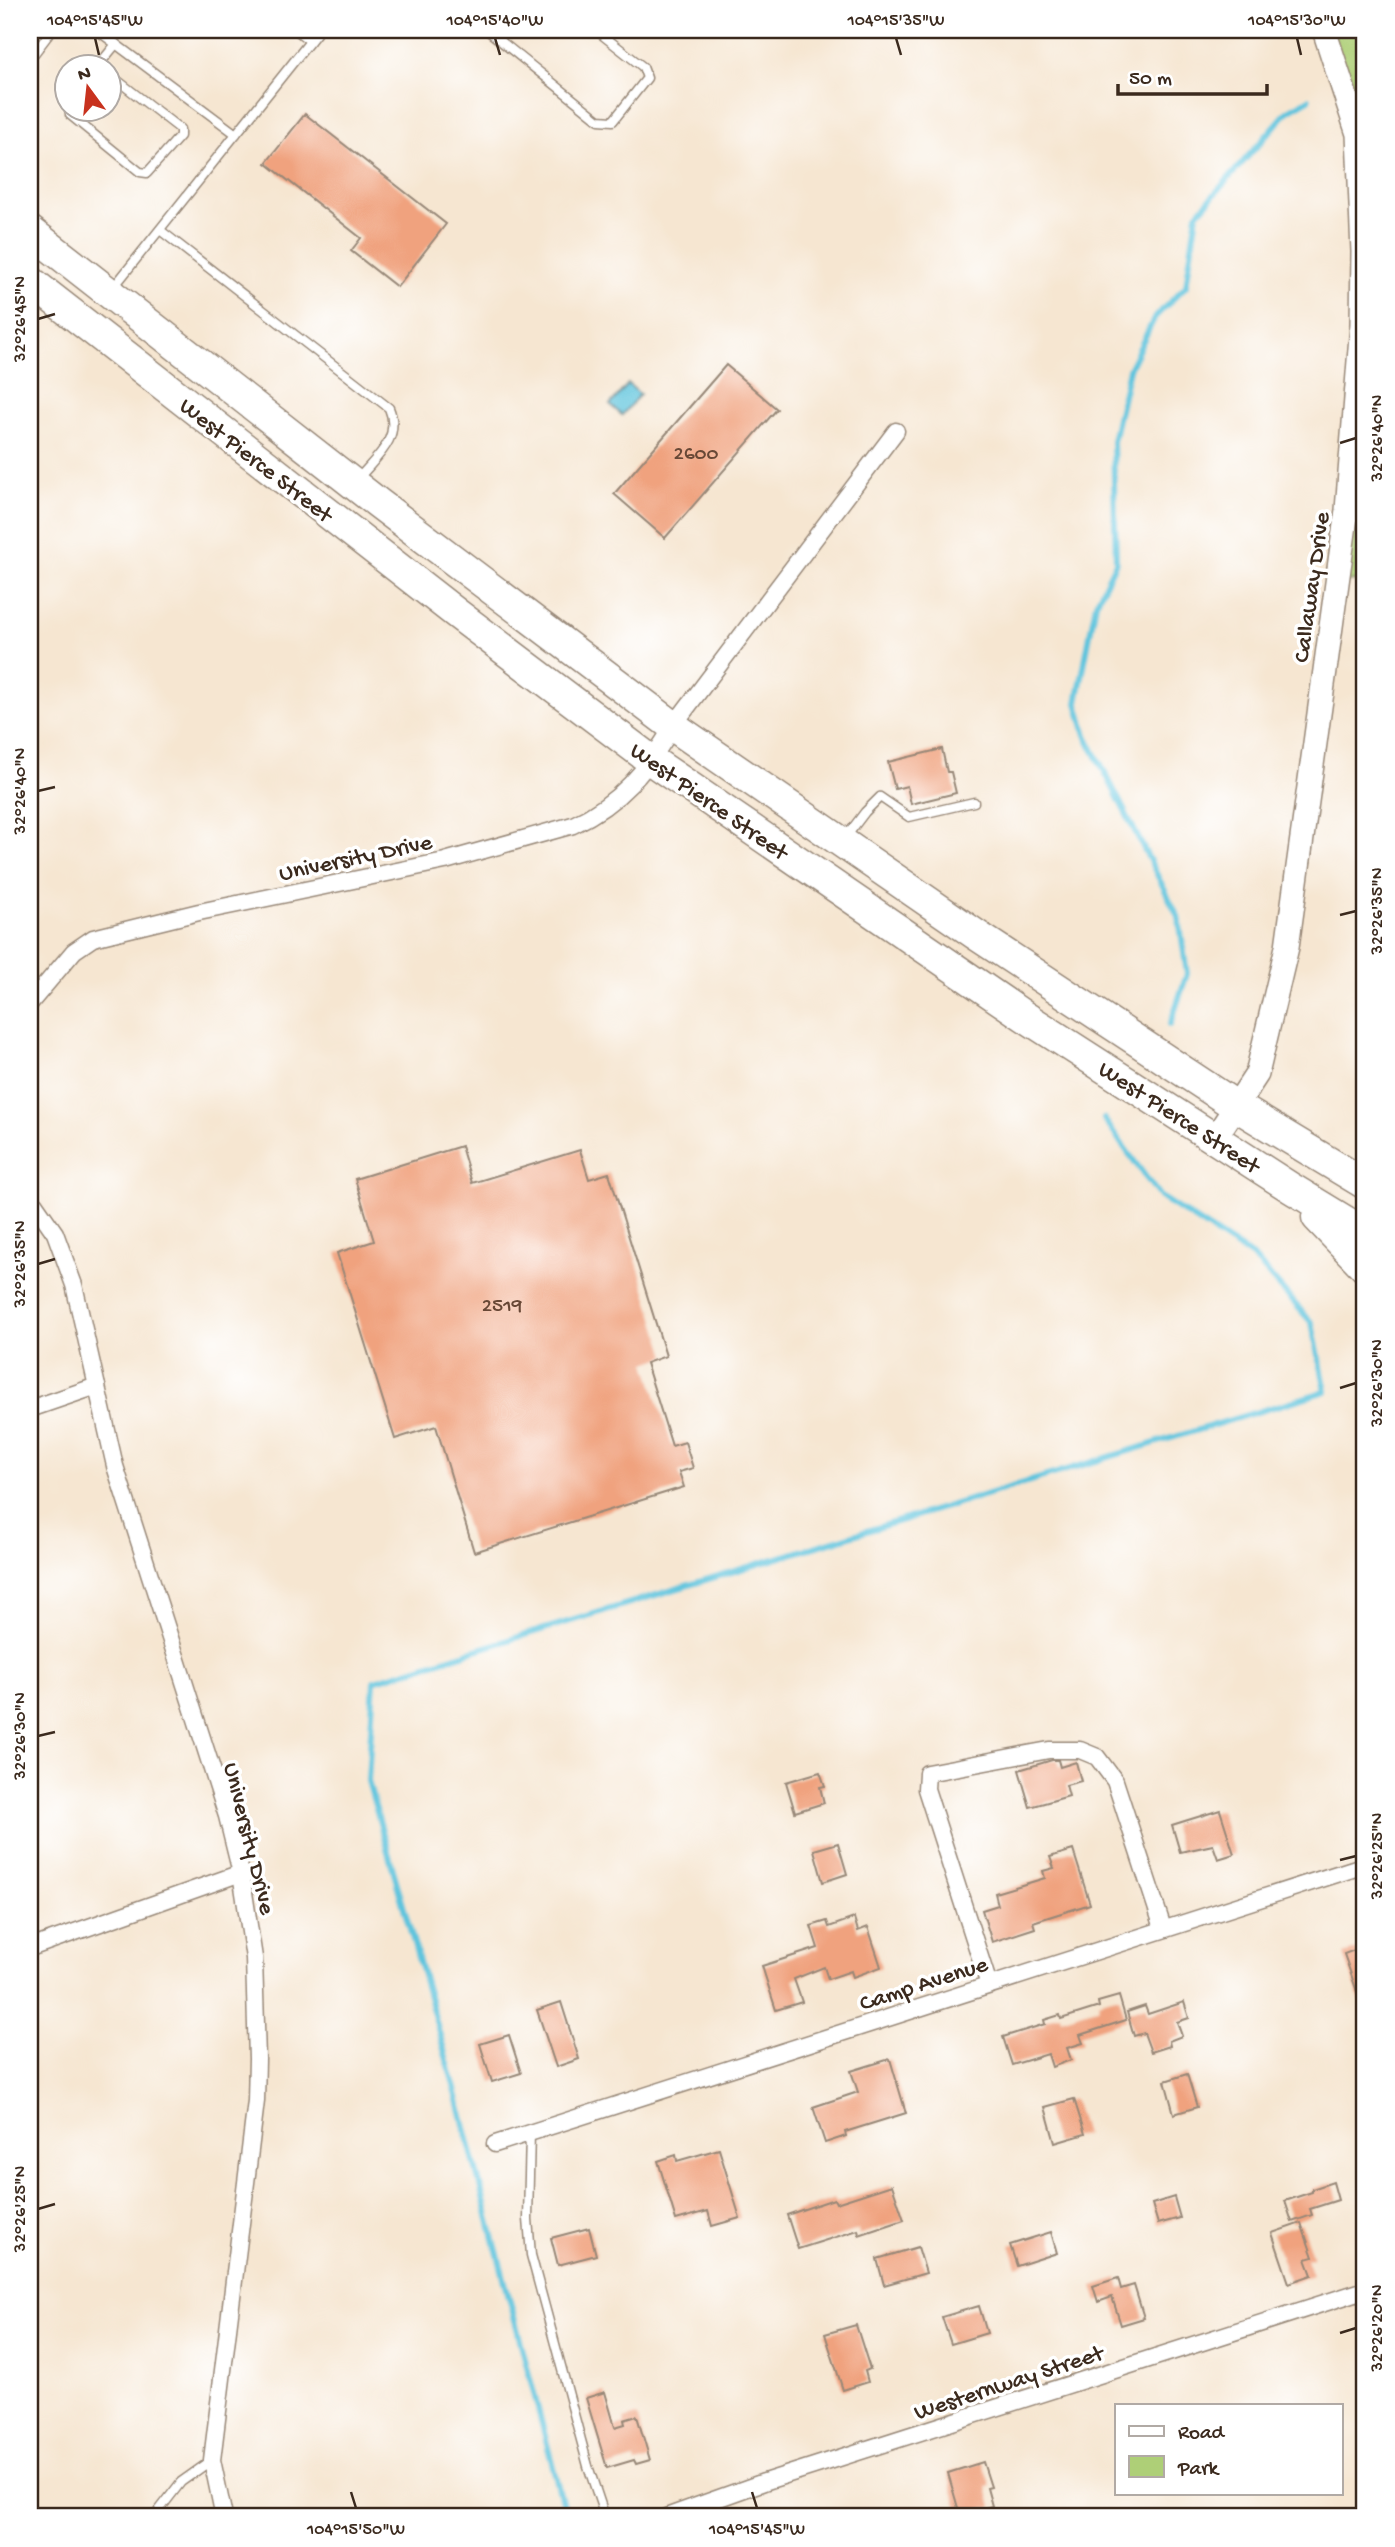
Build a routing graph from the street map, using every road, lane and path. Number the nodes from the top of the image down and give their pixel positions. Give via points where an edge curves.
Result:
1 (52, 30) edge
2 (97, 30) edge
3 (296, 30) edge
4 (319, 30) edge
5 (487, 30) edge
6 (597, 30) edge
7 (1324, 30) edge
8 (310, 41) junction
9 (116, 44) junction
10 (110, 52) edge
11 (30, 59) edge
12 (122, 84) edge
13 (78, 122) edge
14 (236, 134) junction
15 (1363, 211) edge
16 (160, 230) junction
17 (30, 231) edge
18 (30, 281) edge
19 (109, 293) junction
20 (85, 324) junction
21 (896, 431) dead end
22 (354, 484) junction
23 (673, 726) junction
24 (652, 761) junction
25 (974, 802) dead end
26 (842, 842) junction
27 (30, 1003) edge
28 (1236, 1107) junction
29 (1215, 1138) junction
30 (1365, 1184) edge
31 (1291, 1188) junction
32 (30, 1197) edge
33 (1365, 1233) edge
34 (1365, 1267) edge
35 (97, 1386) junction
36 (30, 1409) edge
37 (1365, 1865) edge
38 (241, 1873) junction
39 (1163, 1928) junction
40 (30, 1948) edge
41 (989, 1985) junction
42 (530, 2132) junction
43 (495, 2144) dead end
44 (1365, 2290) edge
45 (212, 2460) junction
46 (153, 2517) edge
47 (224, 2517) edge
48 (605, 2517) edge
49 (666, 2517) edge

1 - 11 lane
2 - 9 lane
3 - 8 lane
4 - 8 lane
5 - 6 lane via 599,120 613,121 647,78 643,67
7 - 15 street, Callaway Drive via 1358,134
8 - 14 lane
9 - 10 lane
9 - 14 lane
12 - 13 lane via 180,129 180,136 147,173 139,172
14 - 16 lane
15 - 28 street, Callaway Drive via 1362,324 1347,510 1312,774 1287,947 1257,1074
16 - 19 lane
16 - 22 lane via 389,408 395,421 392,439
17 - 19 highway, West Pierce Street
18 - 20 highway, West Pierce Street
19 - 20 highway
19 - 22 highway, West Pierce Street
20 - 24 highway, West Pierce Street
21 - 23 street, University Drive
22 - 23 highway, West Pierce Street
23 - 24 street, University Drive
23 - 26 highway, West Pierce Street
24 - 27 street, University Drive via 610,803 573,825 446,861 93,938 74,951
24 - 29 highway, West Pierce Street via 1024,1016
25 - 26 lane via 909,817 880,797
26 - 28 highway, West Pierce Street
28 - 29 street, Callaway Drive
28 - 30 highway, West Pierce Street
29 - 31 highway, West Pierce Street
31 - 33 highway, West Pierce Street
31 - 34 highway
32 - 35 street, University Drive via 64,1254
35 - 36 street
35 - 38 street, University Drive via 114,1466 227,1816
37 - 39 street, Camp Avenue
38 - 40 street
38 - 45 street, University Drive via 254,1958 256,2101
39 - 41 street, Camp Avenue
39 - 41 street via 1115,1781 1097,1757 1080,1750 1049,1750 936,1770 927,1773 926,1789
41 - 42 street, Camp Avenue
42 - 43 street, Camp Avenue
42 - 48 lane via 531,2255
44 - 49 street, Westernway Street
45 - 46 lane via 181,2482
45 - 47 street, University Drive

